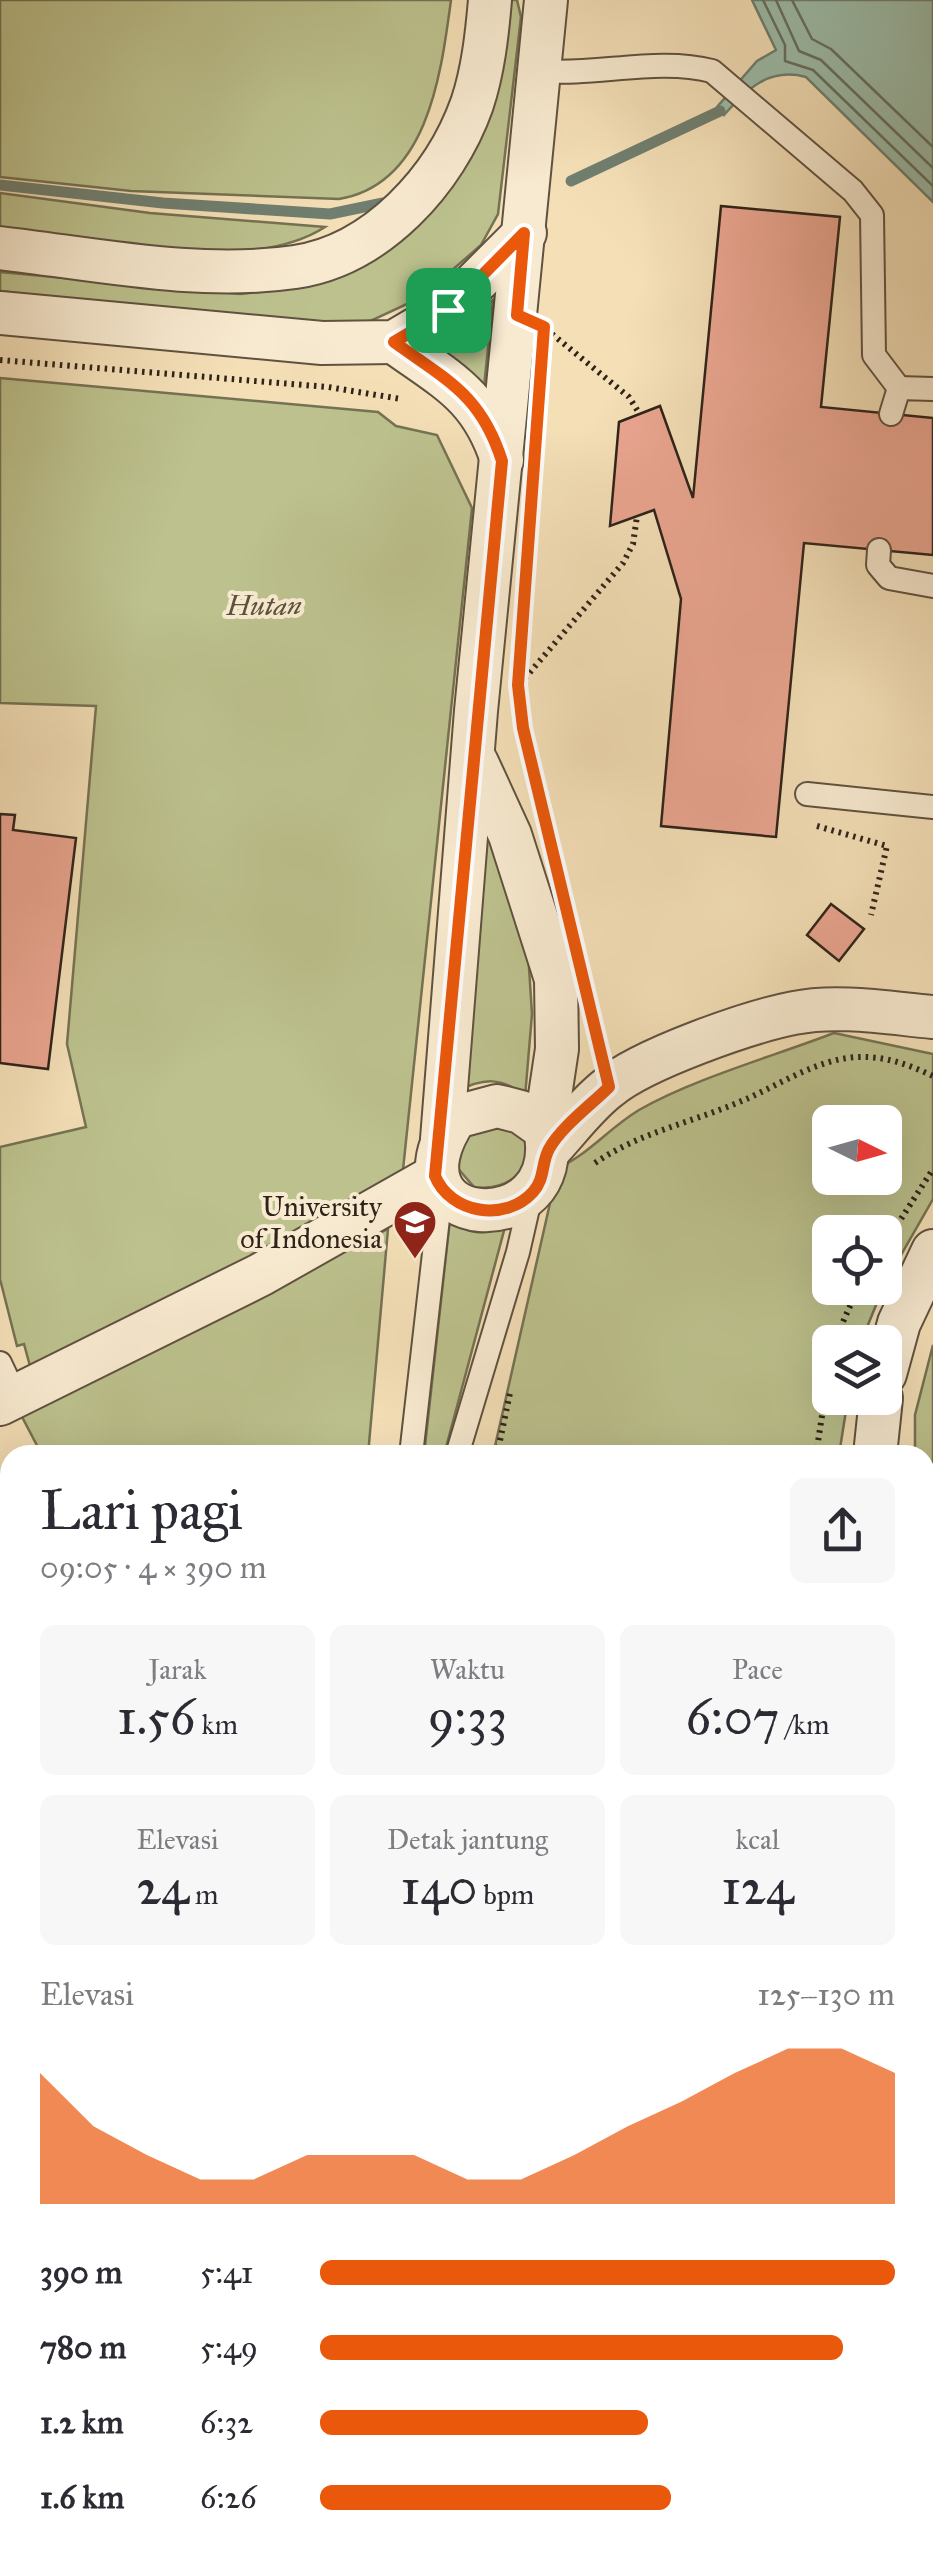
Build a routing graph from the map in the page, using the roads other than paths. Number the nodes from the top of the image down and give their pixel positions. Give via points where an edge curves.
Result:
1 (490, 0) edge
2 (546, 0) edge
3 (540, 71) junction
4 (524, 233) junction
5 (0, 248) edge
6 (0, 313) edge
7 (394, 342) junction
8 (899, 388) junction
9 (933, 388) edge
10 (891, 414) dead end
11 (502, 461) junction
12 (880, 550) dead end
13 (933, 586) edge
14 (475, 758) junction
15 (811, 795) road end
16 (933, 808) edge
17 (933, 1017) edge
18 (559, 1149) junction
19 (439, 1169) junction
20 (531, 1195) junction
21 (933, 1251) edge
22 (897, 1325) edge
23 (5, 1388) edge
24 (879, 1415) edge
25 (412, 1445) edge
26 (460, 1445) edge
27 (876, 1445) edge

1 - 5 street via 472,103 453,147 397,216 338,253 299,266 242,272
2 - 3 street
3 - 4 street
3 - 8 lane via 584,74 688,64 712,71 853,190 872,215 874,355
4 - 7 street via 448,310
4 - 11 street
6 - 7 street via 322,343
7 - 11 street via 465,394
8 - 9 lane
8 - 10 lane
11 - 14 street
12 - 13 lane via 878,565 889,578
14 - 18 street via 510,835 556,978
14 - 19 street
15 - 16 lane
17 - 18 street via 796,1012 744,1028 609,1087
18 - 19 street via 521,1112 497,1106 456,1117
18 - 20 street
19 - 20 street via 473,1210 499,1210
19 - 23 street via 260,1276
19 - 25 lane
20 - 26 lane
21 - 22 street
24 - 27 street

